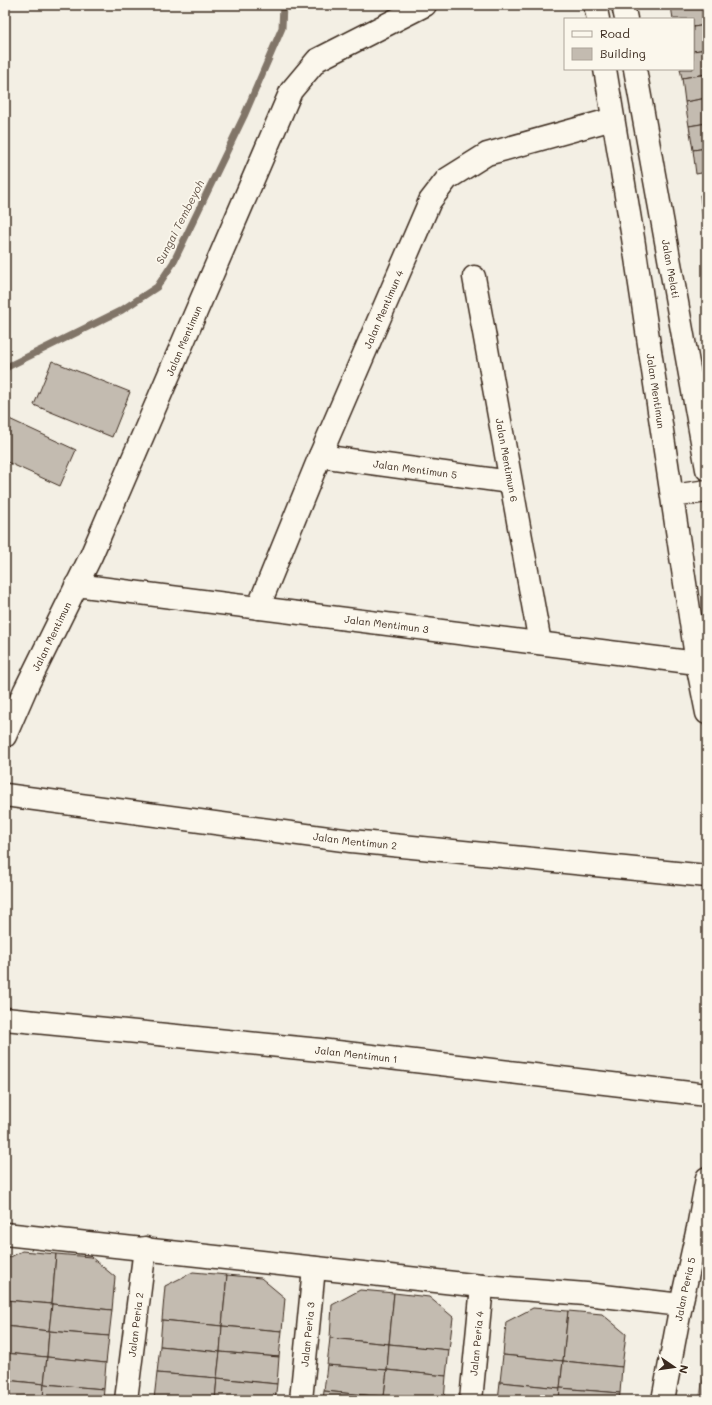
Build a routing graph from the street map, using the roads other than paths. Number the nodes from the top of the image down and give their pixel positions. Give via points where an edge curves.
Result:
1 (425, 5) edge
2 (595, 5) edge
3 (623, 5) edge
4 (598, 18) edge
5 (626, 18) edge
6 (605, 70) edge
7 (635, 70) edge
8 (613, 119) junction
9 (474, 277) dead end
10 (320, 456) junction
11 (707, 469) edge
12 (510, 482) junction
13 (707, 491) edge
14 (673, 496) junction
15 (76, 585) junction
16 (258, 608) junction
17 (540, 643) junction
18 (697, 663) junction
19 (707, 713) edge
20 (5, 736) edge
21 (5, 795) edge
22 (707, 876) edge
23 (5, 1019) edge
24 (707, 1095) edge
25 (707, 1178) edge
26 (5, 1234) edge
27 (145, 1248) junction
28 (314, 1268) junction
29 (482, 1286) junction
30 (681, 1305) junction
31 (126, 1400) edge
32 (301, 1400) edge
33 (471, 1400) edge
34 (663, 1400) edge

1 - 15 street, Jalan Mentimun via 317,60 291,91 94,549
2 - 4 street
3 - 5 street
6 - 8 street, Jalan Mentimun
7 - 11 street, Jalan Melati
8 - 10 street, Jalan Mentimun 4 via 487,154 447,179 430,201
8 - 14 street, Jalan Mentimun via 634,238
9 - 12 street, Jalan Mentimun 6
10 - 12 street, Jalan Mentimun 5
10 - 16 street, Jalan Mentimun 4
12 - 17 street, Jalan Mentimun 6
13 - 14 street
14 - 18 street, Jalan Mentimun
15 - 16 street, Jalan Mentimun 3
15 - 20 street, Jalan Mentimun
16 - 17 street, Jalan Mentimun 3
17 - 18 street, Jalan Mentimun 3
18 - 19 street, Jalan Mentimun
21 - 22 street, Jalan Mentimun 2 via 351,841
23 - 24 street, Jalan Mentimun 1 via 320,1050
25 - 30 street, Jalan Peria 5
26 - 27 street
27 - 28 street
27 - 31 street, Jalan Peria 2
28 - 29 street
28 - 32 street, Jalan Peria 3
29 - 30 street
29 - 33 street, Jalan Peria 4
30 - 34 street, Jalan Peria 5

